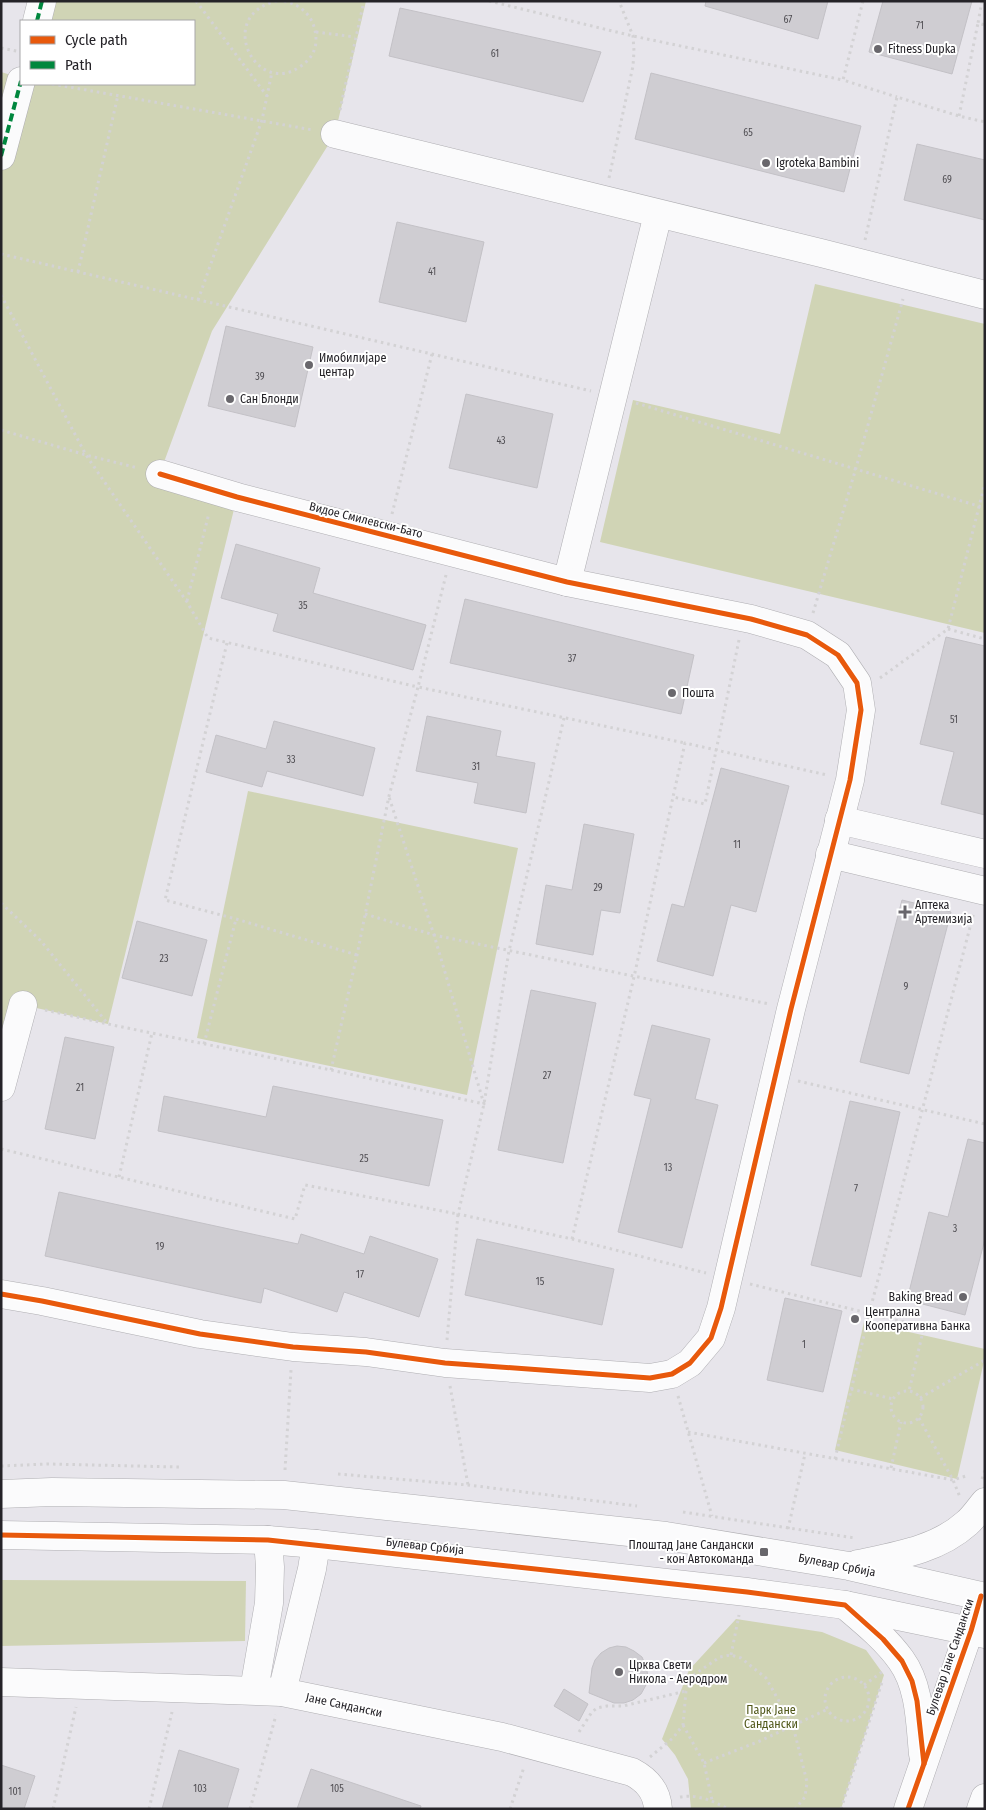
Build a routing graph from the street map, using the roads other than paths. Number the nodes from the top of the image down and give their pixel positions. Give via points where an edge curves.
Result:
1 (42, 1) edge
2 (37, 20) edge
3 (20, 85) edge
4 (335, 134) road end
5 (1, 156) edge
6 (658, 214) junction
7 (985, 295) edge
8 (160, 474) road end
9 (567, 582) junction
10 (839, 820) junction
11 (830, 854) junction
12 (985, 854) edge
13 (982, 891) edge
14 (23, 1005) road end
15 (1, 1087) edge
16 (1, 1294) edge
17 (1, 1494) edge
18 (975, 1494) edge
19 (1, 1535) edge
20 (268, 1540) junction
21 (316, 1544) junction
22 (849, 1566) junction
23 (983, 1592) edge
24 (845, 1605) junction
25 (978, 1633) edge
26 (1, 1682) edge
27 (254, 1690) junction
28 (282, 1692) junction
29 (924, 1764) junction
30 (985, 1798) edge
31 (658, 1807) edge
32 (908, 1809) edge
33 (981, 1809) edge

1 - 2 street
3 - 5 street
4 - 6 street
6 - 7 street via 807,254 860,263
6 - 9 street via 624,381
8 - 9 street, Видое Смилевски-Бато
9 - 10 street, Видое Смилевски-Бато via 752,619 806,635 838,655 857,683 861,710 850,780
10 - 11 street, Видое Смилевски-Бато
10 - 12 street
11 - 13 street
11 - 16 street, Видое Смилевски-Бато via 721,1308 711,1338 690,1363 672,1374 650,1378 445,1363 366,1352 293,1347 200,1334
14 - 15 street
17 - 22 street, Булевар Србија via 284,1495 666,1536
18 - 22 street via 968,1522 942,1540 913,1551
19 - 20 street, Булевар Србија
20 - 21 street, Булевар Србија
20 - 27 street via 269,1603
21 - 24 street, Булевар Србија via 743,1603
21 - 28 street
22 - 23 street, Булевар Србија
23 - 25 street, Булевар Јане Сандански
24 - 25 street, Булевар Србија
24 - 29 street via 883,1639 902,1661 912,1681
25 - 29 street, Булевар Јане Сандански
26 - 27 street, Јане Сандански
27 - 28 street, Јане Сандански
28 - 31 street, Јане Сандански via 502,1738 632,1772 651,1787
29 - 32 street, Булевар Јане Сандански
30 - 33 street

